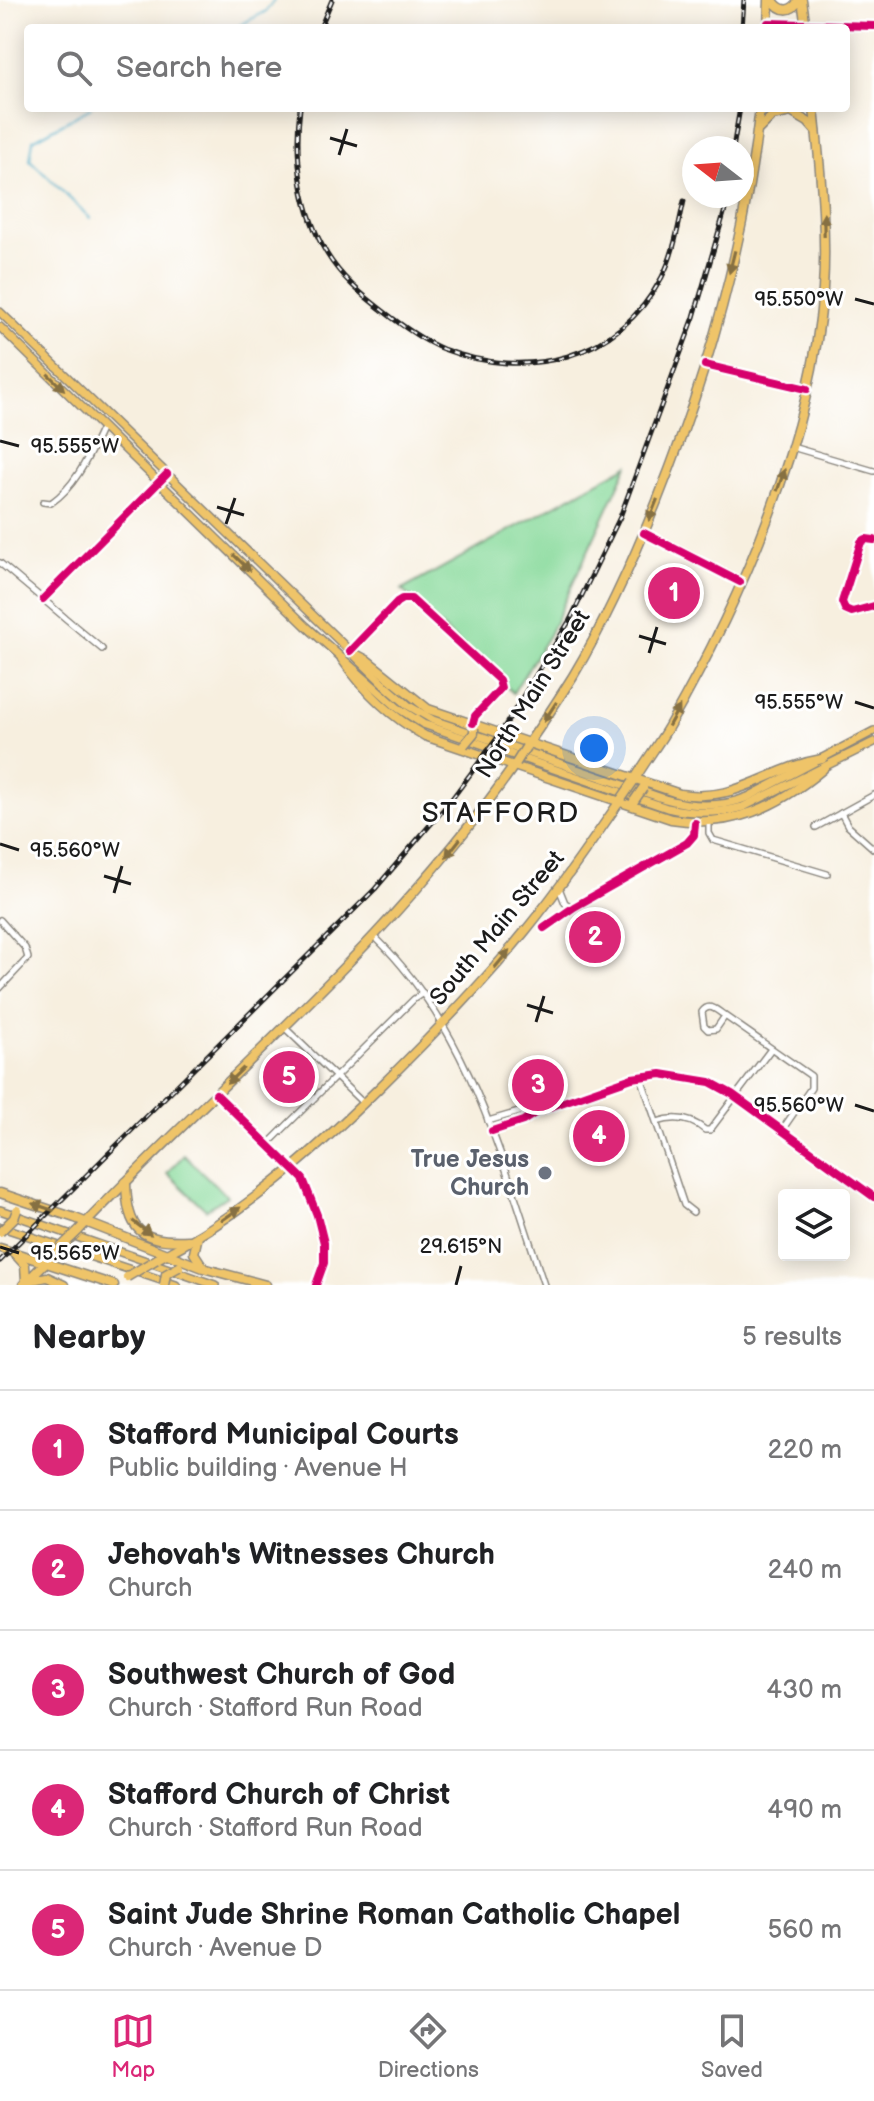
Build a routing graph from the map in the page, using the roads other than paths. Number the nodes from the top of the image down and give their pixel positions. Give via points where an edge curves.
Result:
1 (771, 0) edge
2 (801, 0) edge
3 (768, 24) edge
4 (806, 24) edge
5 (850, 26) edge
6 (874, 26) edge
7 (760, 112) edge
8 (814, 112) edge
9 (758, 131) junction
10 (817, 132) junction
11 (0, 312) edge
12 (0, 327) edge
13 (705, 365) junction
14 (807, 389) junction
15 (103, 427) junction
16 (792, 447) junction
17 (874, 471) edge
18 (167, 474) junction
19 (159, 482) junction
20 (43, 502) dead end
21 (644, 533) junction
22 (874, 540) edge
23 (0, 563) edge
24 (740, 582) junction
25 (43, 599) junction
26 (874, 606) edge
27 (102, 649) dead end
28 (350, 651) junction
29 (342, 659) junction
30 (474, 726) junction
31 (874, 731) edge
32 (874, 742) edge
33 (528, 745) junction
34 (462, 746) junction
35 (822, 759) junction
36 (515, 765) junction
37 (823, 769) junction
38 (575, 772) junction
39 (634, 780) junction
40 (648, 786) junction
41 (874, 795) edge
42 (621, 800) junction
43 (636, 805) junction
44 (841, 813) junction
45 (695, 823) junction
46 (709, 823) junction
47 (816, 827) dead end
48 (874, 849) edge
49 (827, 874) dead end
50 (559, 888) junction
51 (574, 907) junction
52 (0, 920) edge
53 (544, 928) dead end
54 (375, 937) junction
55 (0, 988) edge
56 (423, 993) junction
57 (725, 1016) junction
58 (441, 1025) junction
59 (284, 1027) junction
60 (771, 1048) junction
61 (641, 1077) junction
62 (335, 1078) junction
63 (216, 1094) junction
64 (736, 1097) junction
65 (363, 1104) junction
66 (538, 1111) junction
67 (488, 1121) junction
68 (657, 1122) junction
69 (782, 1130) junction
70 (492, 1131) junction
71 (268, 1144) junction
72 (293, 1168) junction
73 (126, 1182) junction
74 (0, 1193) edge
75 (12, 1197) junction
76 (874, 1197) edge
77 (0, 1210) edge
78 (693, 1212) dead end
79 (86, 1222) junction
80 (0, 1229) edge
81 (195, 1238) junction
82 (0, 1248) edge
83 (14, 1253) junction
84 (161, 1257) junction
85 (45, 1263) junction
86 (200, 1267) junction
87 (25, 1283) edge
88 (64, 1285) edge
89 (114, 1285) edge
90 (164, 1285) edge
91 (176, 1285) edge
92 (215, 1285) edge
93 (266, 1285) edge
94 (316, 1285) edge
95 (544, 1285) edge

1 - 2 highway via 786,10
1 - 3 highway
2 - 4 highway
5 - 6 street
7 - 9 highway, North Main Street
8 - 10 highway, South Main Street
9 - 10 highway via 772,116 791,112
9 -> 13 highway, North Main Street via 744,217
14 -> 10 highway, South Main Street via 824,260
11 - 18 main road
12 -> 15 main road
13 - 14 street
13 -> 21 highway, North Main Street
14 - 16 highway, South Main Street
15 - 19 main road
15 - 20 street via 70,486 51,503
16 - 17 street
24 -> 16 highway, South Main Street
18 - 19 street
18 - 28 main road
19 - 25 street
19 -> 29 main road
21 - 24 street
21 -> 33 highway, North Main Street via 585,656
22 - 26 street via 861,542 842,602 852,612
23 - 25 street
39 -> 24 highway, South Main Street via 668,728
25 - 27 street
28 - 30 highway via 428,709
28 - 30 street via 397,602 415,601 499,680 501,688 475,716
28 - 38 main road via 421,714
29 - 34 highway via 402,722 425,736
29 - 38 main road via 423,724
30 - 33 highway
30 - 34 highway, bridge
31 - 35 main road
32 - 37 main road
33 - 36 highway, North Main Street, bridge
33 - 39 highway
34 - 36 highway
35 - 38 main road via 748,797 712,805 676,802
35 - 40 highway via 717,795
36 - 42 highway
36 -> 54 highway, North Main Street via 443,860
37 - 38 main road via 743,807 711,813 667,808
37 - 46 highway via 757,812
39 - 40 highway
39 - 42 highway, South Main Street, bridge
40 - 43 highway, bridge
41 - 44 street
42 - 43 highway
42 - 50 highway, South Main Street
43 - 45 highway
44 - 47 street
44 - 48 street
45 - 46 highway
45 - 51 street via 687,843
46 - 49 street via 713,840
50 - 51 street via 565,903
58 -> 50 highway, South Main Street
51 - 53 street
52 - 55 street via 28,958
54 - 56 street
54 - 59 highway, North Main Street
56 - 58 street
56 - 62 street
57 - 57 street via 712,1007 702,1012 708,1030 716,1029
57 - 60 street
58 - 65 highway, South Main Street
58 - 67 street via 471,1077
59 - 62 street
59 -> 63 highway, North Main Street
60 - 64 street
60 - 69 street via 812,1080
61 - 64 street via 687,1076
61 - 66 street
61 - 68 street
62 - 65 street
62 - 71 street
63 - 71 street
63 - 73 highway, North Main Street
64 - 68 street via 710,1130 685,1119
64 - 69 street
65 - 72 highway, South Main Street
66 - 67 street
66 - 70 street
67 - 70 street
68 - 78 street via 684,1205
69 - 76 street
70 - 95 street
71 - 72 street
81 -> 72 highway, South Main Street
72 - 94 street via 303,1179 322,1231 324,1263
73 - 79 highway, North Main Street
73 -> 81 highway via 127,1211 136,1227 162,1239
74 - 75 highway
79 -> 75 highway
75 - 80 highway, bridge via 17,1210
77 - 92 main road
79 - 84 highway
79 - 85 highway, North Main Street, bridge
80 - 91 main road
81 - 84 highway, South Main Street
81 - 86 highway
82 - 83 highway
83 - 85 highway
83 - 87 highway via 25,1265
84 - 86 highway
84 - 89 highway, South Main Street, bridge
85 - 87 highway, North Main Street
85 - 89 highway
86 - 90 highway, bridge via 179,1267 166,1274
86 - 93 highway
87 - 88 highway via 47,1277

